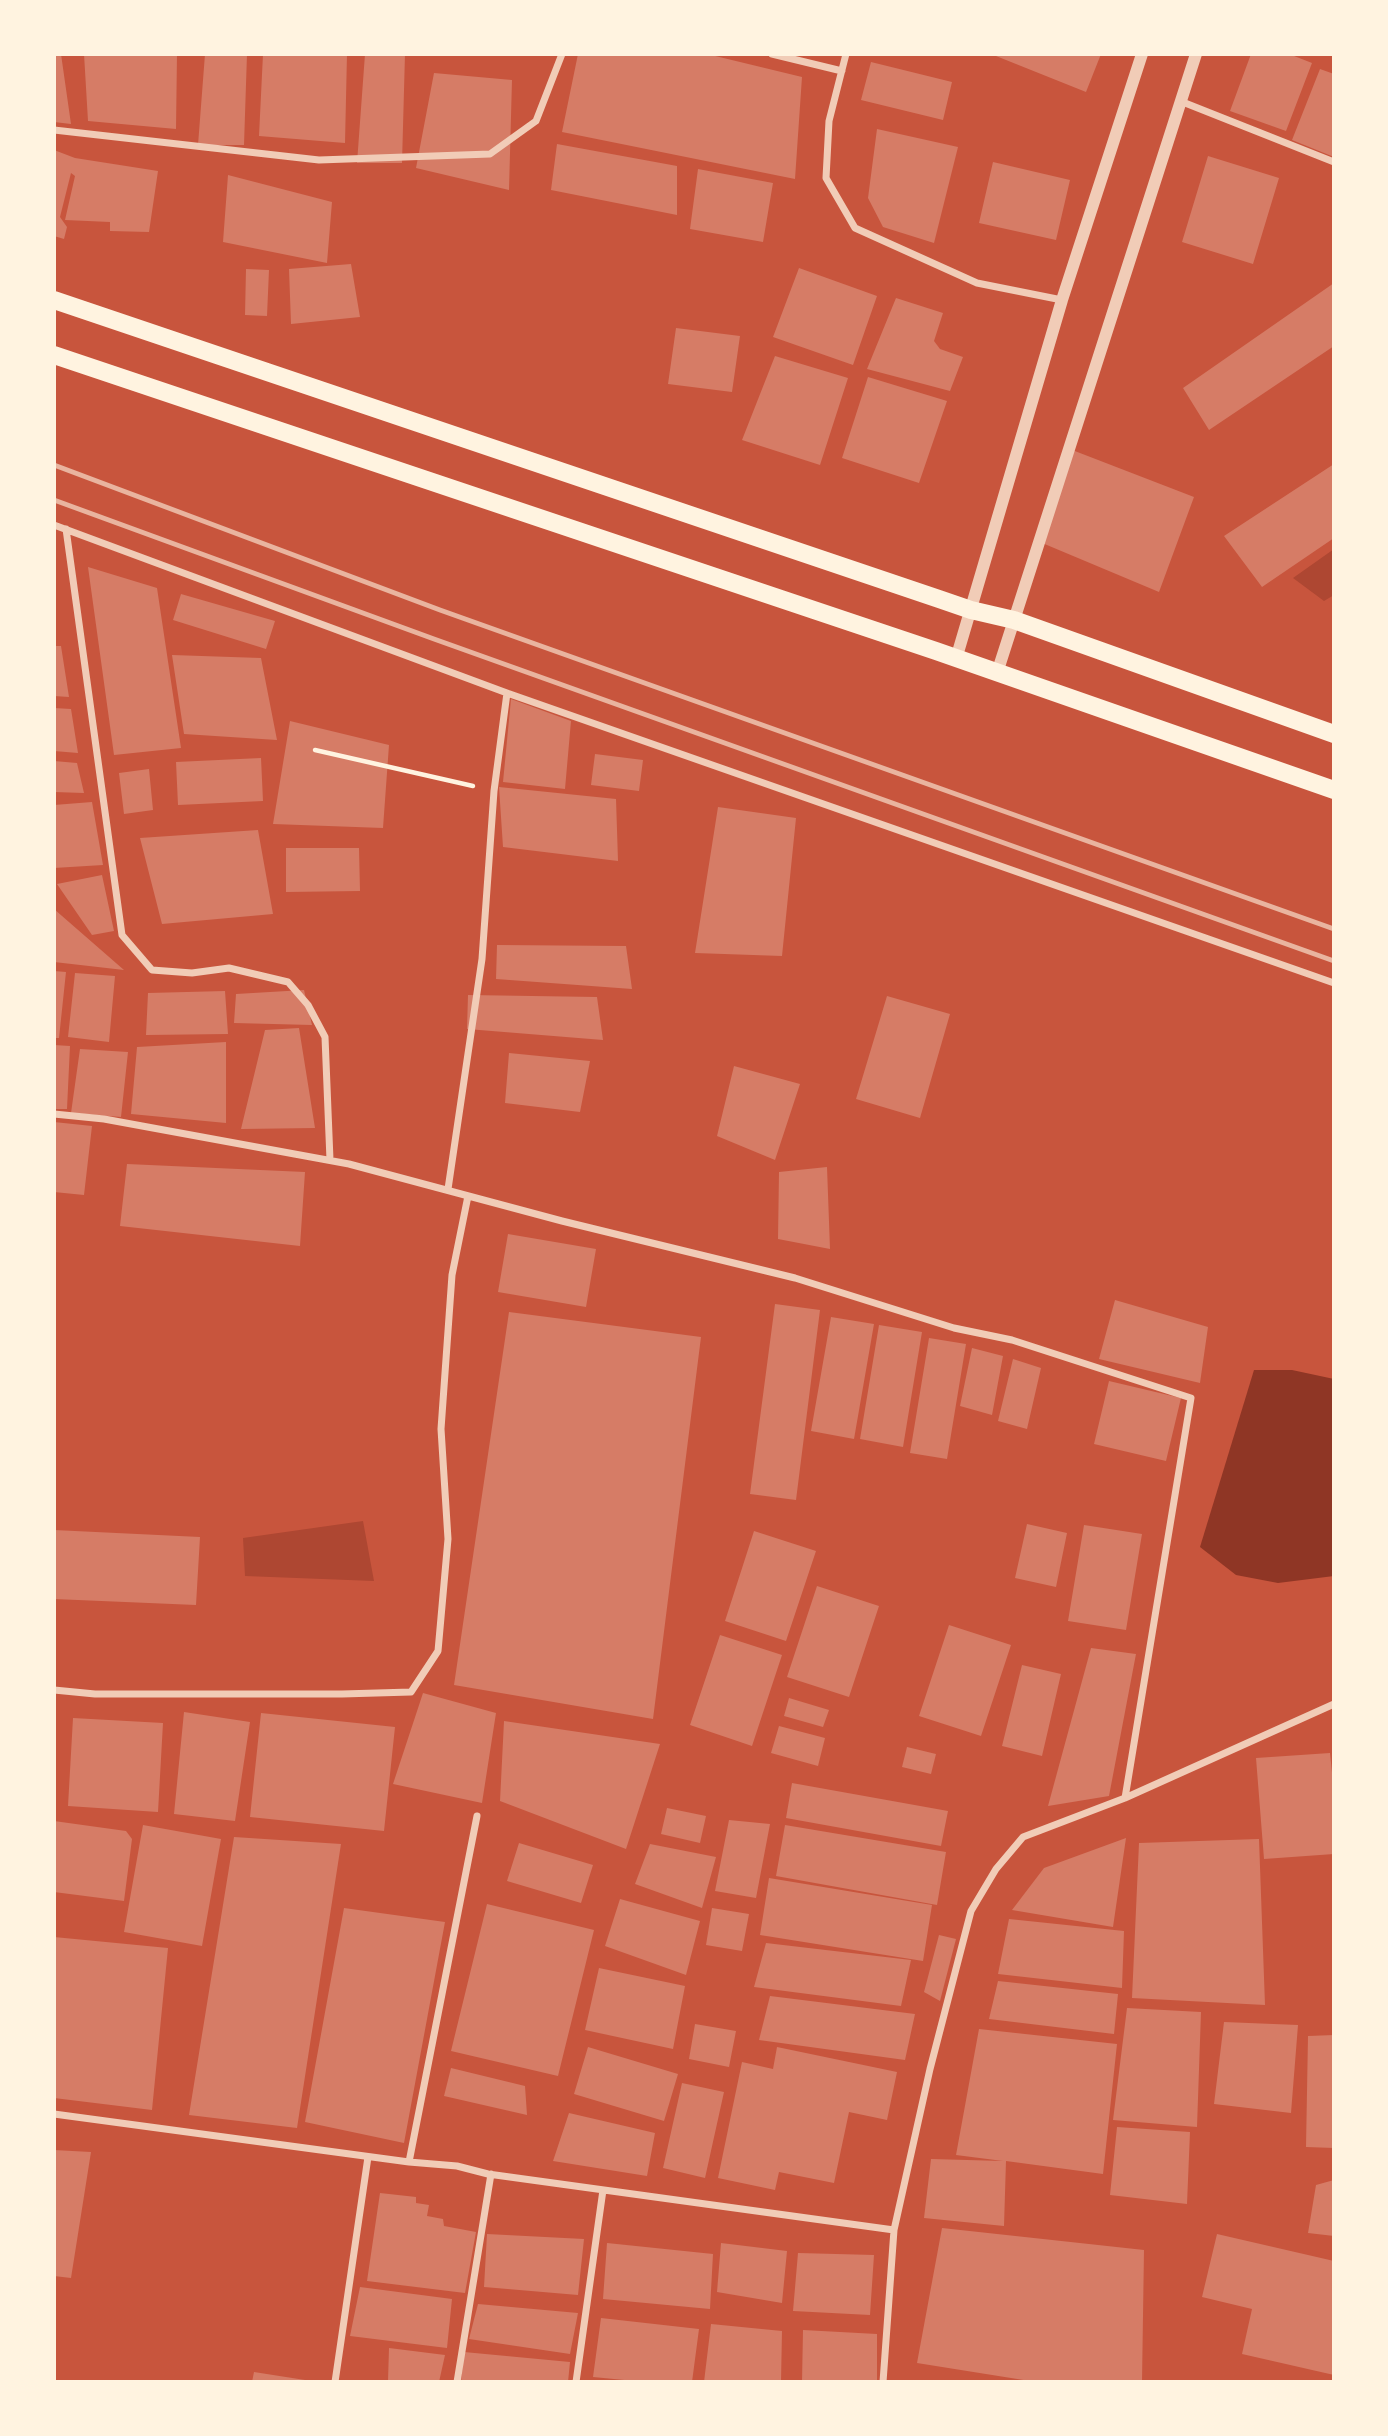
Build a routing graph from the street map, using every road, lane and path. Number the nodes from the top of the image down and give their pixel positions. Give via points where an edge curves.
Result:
1 (562, 54) edge
2 (772, 54) edge
3 (846, 54) edge
4 (1142, 54) edge
5 (1196, 54) edge
6 (842, 71) junction
7 (1180, 101) junction
8 (54, 130) edge
9 (1334, 162) edge
10 (54, 300) edge
11 (1062, 300) junction
12 (54, 355) edge
13 (54, 525) edge
14 (66, 529) junction
15 (971, 610) junction
16 (1014, 620) junction
17 (956, 659) junction
18 (997, 673) junction
19 (507, 693) junction
20 (1334, 734) edge
21 (315, 750) dead end
22 (1334, 789) edge
23 (494, 791) junction
24 (1334, 984) edge
25 (54, 1114) edge
26 (330, 1160) junction
27 (448, 1189) junction
28 (468, 1196) junction
29 (54, 1690) edge
30 (1334, 1704) edge
31 (1125, 1798) junction
32 (477, 1816) dead end
33 (54, 2114) edge
34 (368, 2157) junction
35 (408, 2162) junction
36 (491, 2174) junction
37 (603, 2190) junction
38 (894, 2230) junction
39 (335, 2382) edge
40 (457, 2382) edge
41 (576, 2382) edge
42 (883, 2382) edge

1 - 8 street via 536,121 489,154 319,160
2 - 6 street
3 - 6 street
4 - 11 street
5 - 7 street
6 - 11 street via 829,121 826,178 855,228 977,283
7 - 9 street
7 - 16 street
10 - 15 main road
11 - 15 street
12 - 17 main road
13 - 14 street
14 - 19 street
14 - 26 street via 122,935 152,971 192,973 229,968 288,982 308,1005 325,1037
15 - 16 main road
15 - 17 street
16 - 18 street
16 - 20 main road
17 - 18 main road
18 - 22 main road
19 - 23 street
19 - 24 street
21 - 23 path
23 - 27 street via 482,959
25 - 26 street
26 - 27 street
27 - 28 street
28 - 29 street via 452,1275 441,1429 448,1539 438,1651 411,1692 95,1695
28 - 31 street via 795,1278 954,1328 1012,1340 1191,1398
30 - 31 street
31 - 38 street via 1023,1837 971,1910
32 - 35 street
33 - 34 street
34 - 35 street
34 - 39 street
35 - 36 street
36 - 37 street
36 - 40 street
37 - 38 street
37 - 41 street
38 - 42 street

